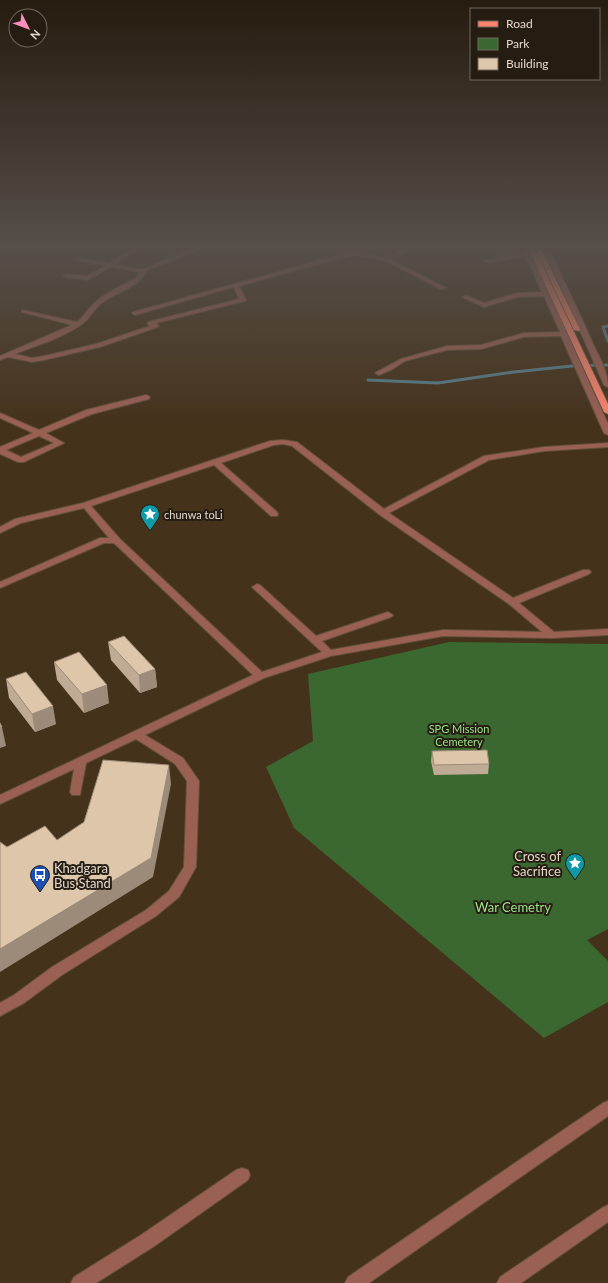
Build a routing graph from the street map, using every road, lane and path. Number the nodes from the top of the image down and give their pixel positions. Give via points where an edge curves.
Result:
1 (96, 305) edge
2 (164, 305) edge
3 (227, 305) edge
4 (552, 305) edge
5 (561, 305) edge
6 (566, 305) edge
7 (572, 305) edge
8 (24, 311) dead end
9 (135, 313) dead end
10 (76, 324) junction
11 (565, 334) junction
12 (8, 355) junction
13 (0, 358) edge
14 (592, 366) edge
15 (379, 373) dead end
16 (608, 385) edge
17 (608, 396) edge
18 (146, 397) dead end
19 (608, 412) edge
20 (2, 417) edge
21 (40, 433) junction
22 (608, 433) edge
23 (608, 445) edge
24 (0, 451) edge
25 (215, 462) junction
26 (86, 505) junction
27 (383, 513) junction
28 (274, 514) dead end
29 (0, 530) edge
30 (117, 541) junction
31 (586, 572) dead end
32 (0, 585) edge
33 (256, 587) dead end
34 (512, 602) junction
35 (388, 615) dead end
36 (608, 632) edge
37 (552, 635) junction
38 (315, 640) junction
39 (330, 653) junction
40 (260, 676) junction
41 (138, 734) junction
42 (81, 761) junction
43 (76, 792) dead end
44 (0, 800) edge
45 (0, 1010) edge
46 (608, 1108) edge
47 (242, 1175) dead end
48 (608, 1213) edge
49 (80, 1283) edge
50 (354, 1283) edge
51 (506, 1283) edge

1 - 10 street via 88,316
2 - 9 street
3 - 12 street via 168,317 150,323 156,326 98,346 32,360
4 - 11 street
5 - 14 main road
6 - 14 main road
7 - 14 street via 582,325
8 - 10 street
10 - 12 street
11 - 14 street
11 - 15 street via 524,334 481,347 447,348 403,360
12 - 13 street
14 - 16 street
14 - 17 main road
14 - 19 main road
14 - 22 street
18 - 21 street via 89,412
20 - 21 street
21 - 24 street
21 - 24 street via 60,443 21,460
23 - 27 street via 544,449 487,458
25 - 26 street
25 - 27 street via 273,444 294,444
25 - 28 street
26 - 29 street via 18,521
26 - 30 street
27 - 34 street
30 - 32 street via 103,540
30 - 40 street
31 - 34 street
33 - 38 street
34 - 37 street
35 - 38 street
36 - 37 street
37 - 39 street via 443,633
38 - 39 street
39 - 40 street
40 - 41 street
41 - 42 street
41 - 45 street via 179,761 193,781 190,867 174,894 151,913 56,971
42 - 43 street
42 - 44 street
46 - 50 street
47 - 49 street via 147,1241
48 - 51 street

